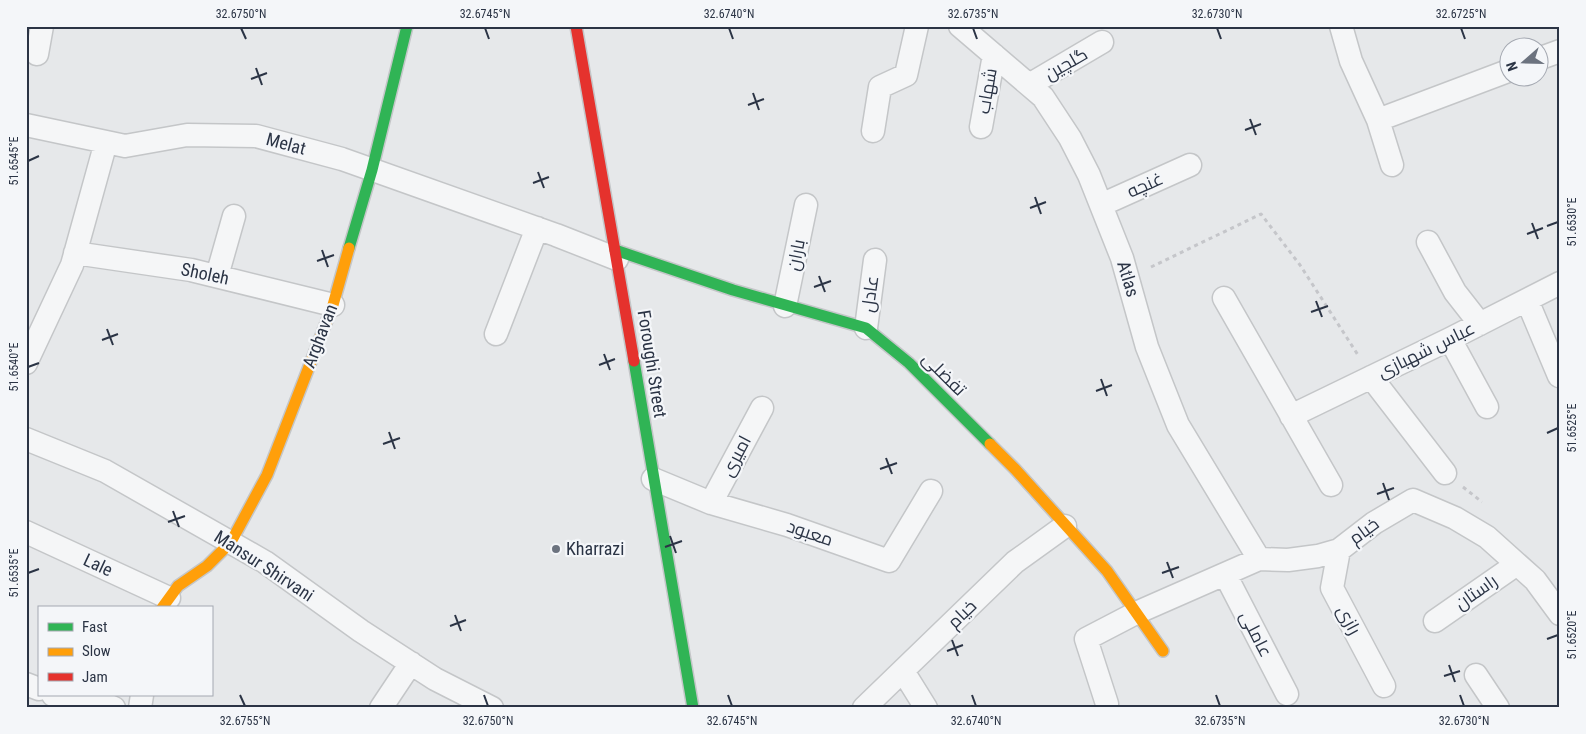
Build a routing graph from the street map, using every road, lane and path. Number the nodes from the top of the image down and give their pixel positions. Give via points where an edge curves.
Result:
1 (42, 26) edge
2 (407, 26) edge
3 (576, 26) edge
4 (917, 26) edge
5 (960, 26) edge
6 (1341, 26) edge
7 (1102, 42) dead end
8 (1560, 51) edge
9 (37, 54) dead end
10 (994, 55) junction
11 (1548, 55) edge
12 (1498, 75) edge
13 (1029, 85) junction
14 (1378, 120) junction
15 (26, 125) edge
16 (980, 127) dead end
17 (873, 130) dead end
18 (106, 142) junction
19 (1190, 165) dead end
20 (1392, 165) dead end
21 (372, 170) junction
22 (806, 204) dead end
23 (1101, 205) junction
24 (234, 216) dead end
25 (537, 228) junction
26 (1428, 242) dead end
27 (75, 253) junction
28 (616, 254) junction
29 (875, 260) dead end
30 (217, 276) junction
31 (1127, 278) junction
32 (1560, 283) edge
33 (1224, 298) dead end
34 (1527, 300) junction
35 (333, 305) junction
36 (785, 306) junction
37 (1480, 324) junction
38 (866, 328) junction
39 (496, 334) dead end
40 (1450, 339) junction
41 (26, 364) edge
42 (1559, 376) edge
43 (1371, 378) junction
44 (1487, 407) dead end
45 (762, 408) dead end
46 (1291, 416) junction
47 (26, 439) edge
48 (1445, 473) dead end
49 (653, 479) junction
50 (1330, 485) dead end
51 (931, 491) dead end
52 (711, 503) junction
53 (1064, 526) junction
54 (26, 532) edge
55 (231, 542) junction
56 (1339, 550) junction
57 (1259, 559) junction
58 (1518, 564) junction
59 (1225, 574) junction
60 (166, 603) edge
61 (1136, 613) junction
62 (1560, 614) edge
63 (1435, 621) dead end
64 (1163, 650) dead end
65 (411, 663) junction
66 (903, 671) junction
67 (1476, 675) dead end
68 (26, 684) edge
69 (1384, 686) dead end
70 (38, 689) edge
71 (1287, 694) dead end
72 (58, 696) edge
73 (1107, 704) dead end
74 (104, 706) edge
75 (382, 708) edge
76 (492, 708) edge
77 (693, 708) edge
78 (864, 708) edge
79 (926, 708) edge
80 (1498, 708) edge

1 - 9 street
2 - 21 street, Arghavan
3 - 28 street, Foroughi Street
4 - 17 street via 906,75 880,87
5 - 10 street, Atlas
6 - 14 street via 1351,61
7 - 13 street, گلچین
8 - 11 street
10 - 13 street, Atlas
10 - 16 street, شهاب
12 - 14 street
13 - 23 street, Atlas via 1043,97 1070,138
14 - 20 street
15 - 18 street, Melat
18 - 21 street, Melat via 125,146 187,135 256,136
18 - 27 street
19 - 23 street, غنچه
21 - 25 street, Melat
21 - 35 street, Arghavan
22 - 36 street, باران
23 - 31 street, Atlas
24 - 30 street
25 - 28 street, Melat
25 - 39 street
26 - 37 street via 1455,292
27 - 30 street, Sholeh
27 - 41 street
28 - 36 street, تفضلی
28 - 49 street, Foroughi Street
29 - 38 street, عادل
30 - 35 street, Sholeh
31 - 43 path via 1261,214 1304,272
31 - 57 street, Atlas via 1147,347 1178,425
32 - 34 street, عباس شهبازی
33 - 46 street
34 - 37 street, عباس شهبازی
34 - 42 street
35 - 55 street, Arghavan via 267,475
36 - 38 street, تفضلی
37 - 40 street, عباس شهبازی
38 - 53 street, تفضلی via 909,363 1015,469
40 - 43 street, عباس شهبازی
40 - 44 street
43 - 46 street, عباس شهبازی
43 - 48 street
45 - 52 street, امیری
46 - 50 street
47 - 55 street, Mansur Shirvani via 105,471
49 - 52 street, معبود
49 - 77 street, Foroughi Street
51 - 52 street, معبود via 889,561 787,525
53 - 61 street, تفضلی via 1107,572
53 - 66 street, خیام via 1015,562
54 - 60 street, Lale
55 - 60 street, Arghavan via 207,566 178,586
55 - 65 street, Mansur Shirvani
56 - 57 street, خیام via 1288,560
56 - 58 street, خیام via 1374,523 1413,500 1487,537
56 - 69 street, رازی via 1332,588
57 - 59 street, خیام
58 - 62 street, خیام via 1535,580
58 - 63 street, راستان
59 - 61 street, خیام
59 - 71 street, عاملی
61 - 64 street, تفضلی
61 - 73 street, خیام via 1086,640
65 - 75 street
65 - 76 street, Mansur Shirvani
66 - 78 street, خیام
66 - 79 street
67 - 80 street
68 - 70 street
72 - 74 street

